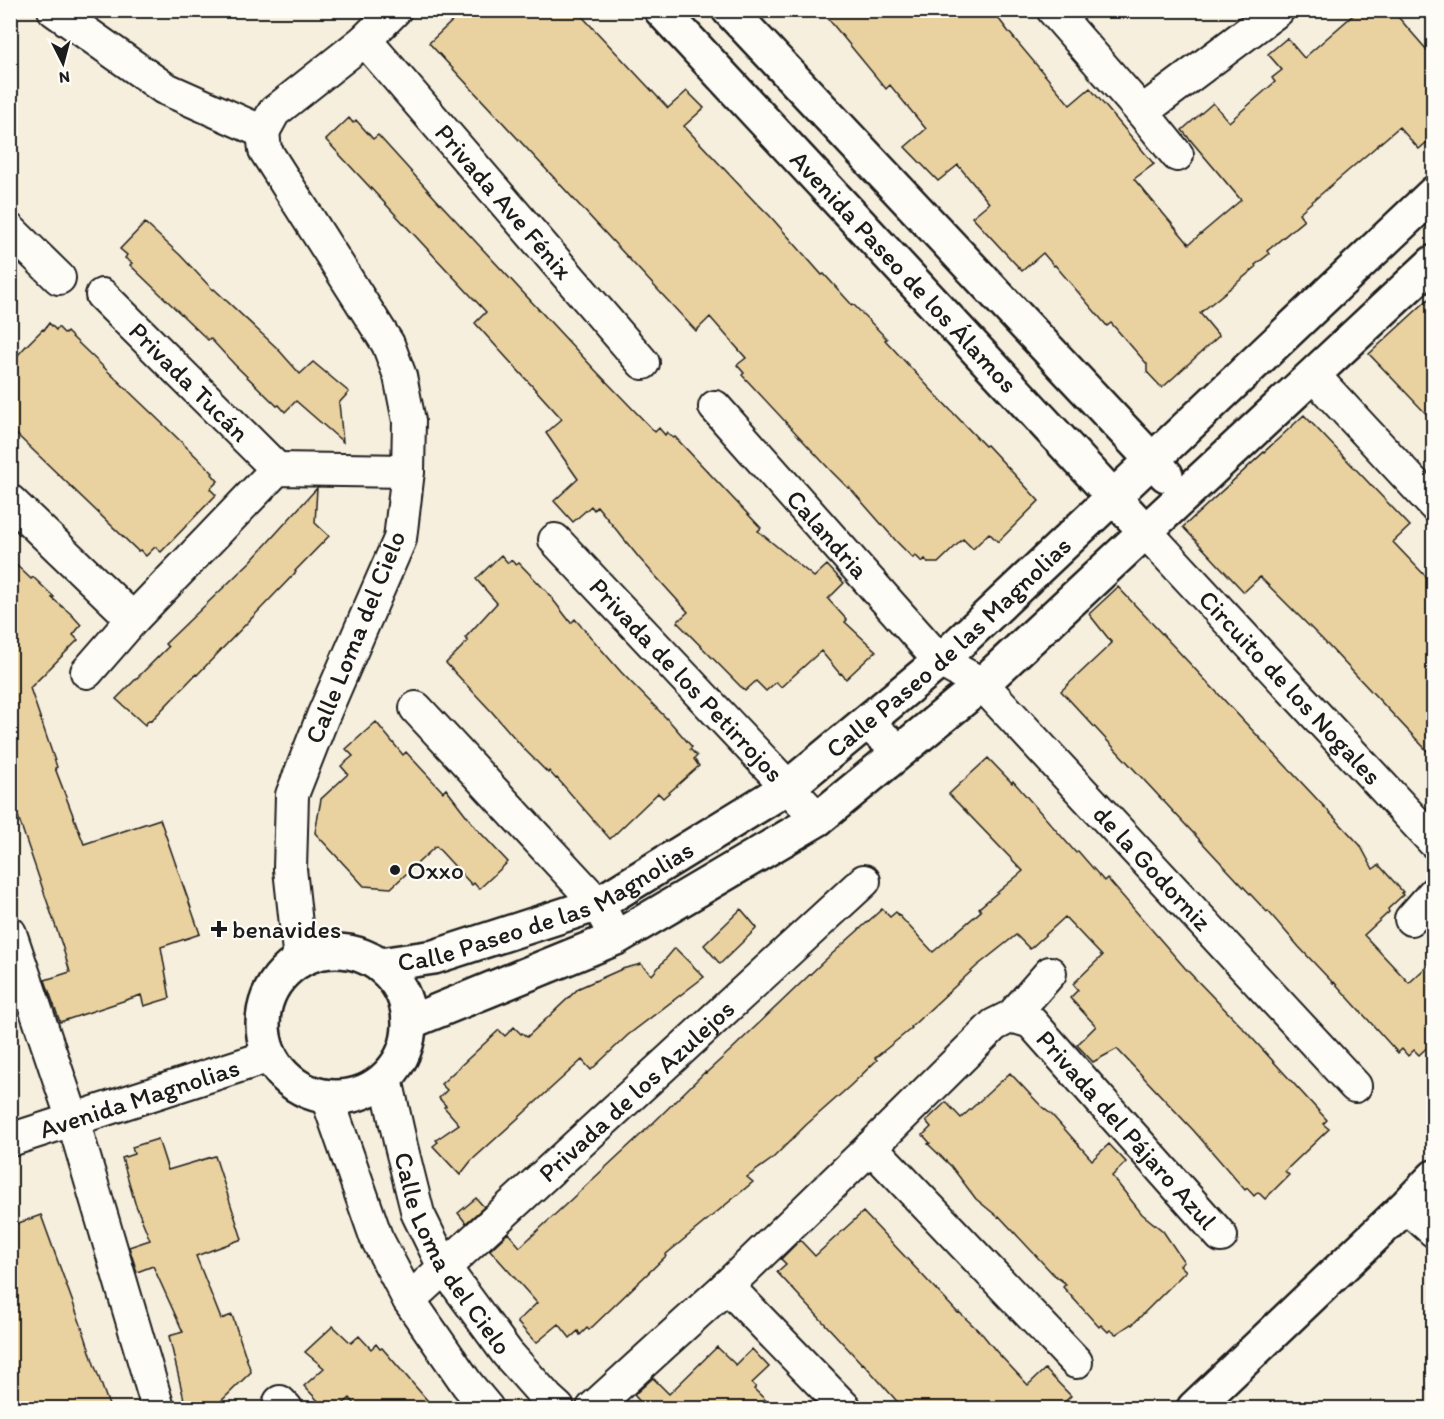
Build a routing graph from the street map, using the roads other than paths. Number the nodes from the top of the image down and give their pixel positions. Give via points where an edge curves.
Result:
1 (54, 10) edge
2 (395, 10) edge
3 (661, 10) edge
4 (729, 10) edge
5 (1053, 10) edge
6 (1278, 10) edge
7 (365, 40) junction
8 (1142, 112) junction
9 (264, 132) junction
10 (1177, 155) dead end
11 (1434, 194) edge
12 (10, 230) edge
13 (1434, 262) edge
14 (59, 278) dead end
15 (102, 295) dead end
16 (643, 363) dead end
17 (1313, 375) junction
18 (715, 407) dead end
19 (1152, 460) junction
20 (277, 469) junction
21 (408, 471) junction
22 (1184, 494) junction
23 (1113, 497) junction
24 (10, 501) edge
25 (1434, 505) edge
26 (1146, 532) junction
27 (555, 540) dead end
28 (133, 619) junction
29 (940, 661) junction
30 (87, 672) dead end
31 (982, 684) junction
32 (416, 708) dead end
33 (866, 723) junction
34 (900, 751) junction
35 (788, 787) junction
36 (818, 819) junction
37 (1434, 842) edge
38 (864, 880) dead end
39 (1434, 893) edge
40 (598, 904) junction
41 (1411, 919) dead end
42 (10, 933) edge
43 (616, 938) junction
44 (300, 961) junction
45 (380, 965) junction
46 (1050, 973) dead end
47 (1012, 1016) junction
48 (410, 1022) junction
49 (270, 1056) junction
50 (386, 1079) junction
51 (1355, 1086) dead end
52 (327, 1097) junction
53 (73, 1120) junction
54 (10, 1140) edge
55 (871, 1147) junction
56 (1434, 1177) edge
57 (1406, 1206) junction
58 (1434, 1231) edge
59 (1221, 1236) dead end
60 (444, 1267) junction
61 (727, 1286) junction
62 (409, 1300) junction
63 (1076, 1362) dead end
64 (158, 1408) edge
65 (487, 1408) edge
66 (558, 1408) edge
67 (593, 1408) edge
68 (845, 1408) edge
69 (1194, 1408) edge

1 - 9 street via 164,88
2 - 7 street
3 - 23 street, Avenida Paseo de los Álamos
4 - 19 street, Avenida Paseo de los Álamos
5 - 8 street
6 - 8 street
7 - 9 street via 274,112
7 - 16 street, Privada Ave Fénix
8 - 10 street
9 - 21 street, Calle Loma del Cielo via 265,150 388,344 400,376 409,421
11 - 19 street, Calle Paseo de las Magnolias
12 - 14 street
13 - 17 street, Calle Paseo de las Magnolias
15 - 20 street, Privada Tucán
17 - 22 street, Calle Paseo de las Magnolias
17 - 25 street
18 - 29 street, Calandria
19 - 22 street, Avenida Paseo de los Álamos
19 - 23 street, Calle Paseo de las Magnolias
20 - 21 street
20 - 28 street
21 - 44 street, Calle Loma del Cielo via 400,539 322,716 292,795 290,869
22 - 26 street, Calle Paseo de las Magnolias
23 - 26 street, Avenida Paseo de los Álamos
23 - 29 street, Calle Paseo de las Magnolias
24 - 28 street
26 - 31 street, Calle Paseo de las Magnolias
26 - 37 street, Circuito de los Nogales
27 - 35 street, Privada de los Petirrojos
28 - 30 street
29 - 31 street, de la Godorniz
29 - 33 street, Calle Paseo de las Magnolias
31 - 34 street, Calle Paseo de las Magnolias
31 - 51 street, de la Godorniz
32 - 40 street
33 - 34 street
33 - 35 street, Calle Paseo de las Magnolias
34 - 36 street, Calle Paseo de las Magnolias
35 - 36 street, Privada de los Petirrojos
35 - 40 street, Calle Paseo de las Magnolias
36 - 43 street, Calle Paseo de las Magnolias
38 - 60 street, Privada de los Azulejos
39 - 41 street
40 - 43 street
40 - 45 street, Calle Paseo de las Magnolias via 434,957
42 - 53 street
43 - 48 street, Calle Paseo de las Magnolias
44 - 45 street via 326,951 354,953
44 - 49 street via 282,974 263,1014 263,1036
45 - 48 street via 396,981 406,1000
46 - 47 street
47 - 55 street, Privada del Pájaro Azul via 994,1024
47 - 59 street, Privada del Pájaro Azul via 1032,1022
48 - 50 street via 400,1062
49 - 52 street via 284,1076 304,1090
49 - 53 street, Avenida Magnolias
50 - 52 street via 348,1097
50 - 60 street, Calle Loma del Cielo via 418,1214
52 - 62 street via 376,1237
53 - 54 street, Avenida Magnolias
53 - 64 street
55 - 61 street, Privada del Pájaro Azul
55 - 63 street
56 - 57 street
57 - 58 street
57 - 69 street
60 - 62 street, Privada de los Azulejos
60 - 66 street, Calle Loma del Cielo via 507,1353
61 - 67 street, Privada del Pájaro Azul
61 - 68 street
62 - 65 street

